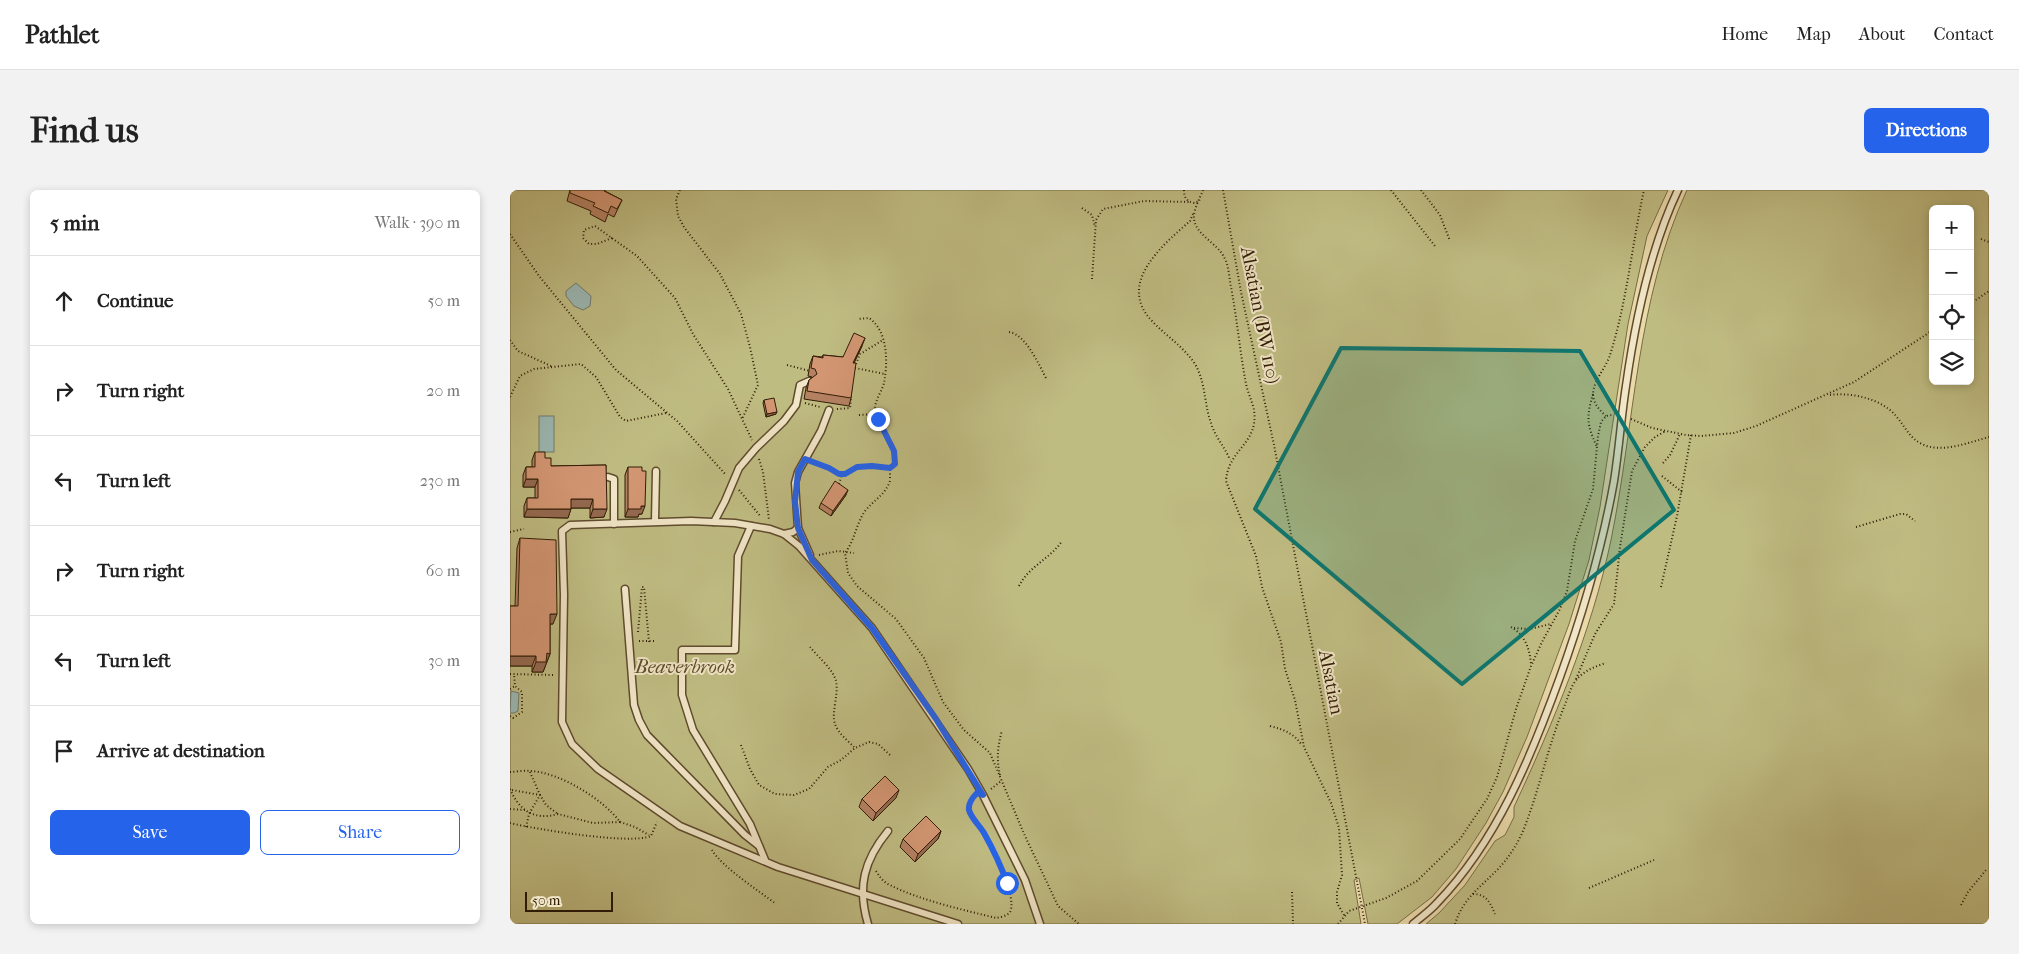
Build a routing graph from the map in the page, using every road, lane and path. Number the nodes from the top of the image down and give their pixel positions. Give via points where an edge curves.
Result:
1 (680, 190) edge
2 (1184, 190) edge
3 (1203, 190) edge
4 (1223, 190) edge
5 (1392, 190) edge
6 (1421, 190) edge
7 (1644, 190) edge
8 (1678, 190) edge
9 (1200, 200) junction
10 (1190, 202) junction
11 (1082, 208) dead end
12 (1195, 212) junction
13 (1095, 232) junction
14 (510, 234) edge
15 (612, 238) junction
16 (1981, 239) dead end
17 (1450, 242) dead end
18 (1989, 242) edge
19 (1435, 246) dead end
20 (1092, 280) dead end
21 (1989, 291) edge
22 (1974, 301) edge
23 (858, 319) dead end
24 (1009, 332) dead end
25 (1929, 333) edge
26 (510, 340) edge
27 (883, 340) junction
28 (812, 364) edge
29 (856, 364) edge
30 (787, 365) dead end
31 (553, 367) junction
32 (847, 367) edge
33 (885, 374) junction
34 (1047, 380) dead end
35 (809, 381) edge
36 (1594, 390) junction
37 (1826, 396) junction
38 (510, 397) edge
39 (851, 398) edge
40 (796, 402) junction
41 (829, 410) junction
42 (666, 413) junction
43 (877, 414) junction
44 (859, 415) dead end
45 (1606, 416) junction
46 (1622, 416) junction
47 (742, 419) junction
48 (1666, 431) junction
49 (1680, 434) junction
50 (1691, 434) junction
51 (1989, 437) edge
52 (1274, 445) joint
53 (1597, 448) junction
54 (756, 451) junction
55 (805, 459) junction
56 (1231, 461) junction
57 (1663, 463) dead end
58 (890, 468) junction
59 (656, 471) dead end
60 (842, 474) junction
61 (608, 476) edge
62 (1662, 476) dead end
63 (733, 483) junction
64 (839, 484) edge
65 (1682, 492) junction
66 (656, 521) junction
67 (1915, 521) dead end
68 (714, 522) junction
69 (614, 524) junction
70 (751, 526) junction
71 (1856, 527) dead end
72 (770, 528) junction
73 (798, 528) junction
74 (524, 529) dead end
75 (510, 532) edge
76 (784, 534) junction
77 (1062, 541) dead end
78 (846, 552) junction
79 (854, 553) dead end
80 (814, 557) junction
81 (1019, 586) dead end
82 (1661, 586) dead end
83 (625, 589) dead end
84 (1551, 624) junction
85 (635, 635) dead end
86 (638, 641) dead end
87 (655, 641) dead end
88 (649, 642) junction
89 (810, 647) dead end
90 (1606, 663) dead end
91 (1531, 666) junction
92 (510, 674) edge
93 (514, 674) junction
94 (562, 675) junction
95 (1576, 680) junction
96 (515, 686) junction
97 (510, 689) edge
98 (510, 716) edge
99 (1270, 726) dead end
100 (1002, 730) dead end
101 (741, 745) dead end
102 (1304, 747) junction
103 (855, 748) junction
104 (890, 755) dead end
105 (530, 771) junction
106 (510, 772) edge
107 (1002, 781) junction
108 (510, 789) edge
109 (540, 795) junction
110 (983, 795) junction
111 (510, 809) edge
112 (525, 810) junction
113 (661, 813) junction
114 (529, 814) junction
115 (558, 814) junction
116 (620, 822) junction
117 (510, 824) edge
118 (526, 827) junction
119 (888, 830) dead end
120 (651, 836) junction
121 (712, 841) junction
122 (760, 846) junction
123 (765, 860) junction
124 (1654, 860) dead end
125 (868, 862) junction
126 (1986, 870) dead end
127 (1589, 888) dead end
128 (1292, 892) dead end
129 (861, 894) junction
130 (1472, 894) junction
131 (776, 904) dead end
132 (1961, 905) dead end
133 (1362, 906) junction
134 (1495, 914) dead end
135 (1344, 916) junction
136 (868, 924) edge
137 (958, 924) edge
138 (1040, 924) edge
139 (1079, 924) edge
140 (1292, 924) edge
141 (1338, 924) edge
142 (1365, 924) edge
143 (1413, 924) edge
144 (1455, 924) edge

1 - 47 path via 676,199 678,216 720,274 740,314 750,347 758,385
2 - 10 path
3 - 9 path
4 - 52 path, Alsatian (BW 110) via 1240,292
5 - 19 path
6 - 17 path via 1440,215
7 - 36 path via 1610,357
8 - 46 lane via 1655,250 1638,319
9 - 10 path
9 - 12 path
10 - 13 path via 1153,201 1109,207 1099,214
11 - 13 path via 1092,215
12 - 56 path via 1197,226 1219,249 1227,265 1246,384 1254,410 1250,436
12 - 56 path via 1148,263 1140,277 1140,299 1151,320 1182,348 1196,366 1204,387 1210,422
13 - 20 path
14 - 42 path via 539,276 616,370
15 - 15 path via 589,244 583,238 584,230 595,226
15 - 47 path via 637,256 675,298
16 - 18 path
21 - 22 path
23 - 27 path via 869,318 876,323
24 - 34 path via 1022,340
25 - 37 path via 1854,382
26 - 31 path via 518,350
27 - 29 path via 860,354
27 - 33 path
28 - 30 path via 810,371
31 - 38 path via 534,369 520,376
31 - 42 path via 581,364 596,377 620,417 626,421
32 - 33 path
33 - 43 path via 875,409
35 - 40 lane via 800,385
36 - 45 path via 1595,402
36 - 53 path via 1587,413
37 - 50 path via 1734,433
37 - 51 path via 1840,394 1878,402 1891,410 1908,434 1923,445 1951,446
39 - 41 path via 850,408
40 - 41 path
40 - 54 lane via 784,421
41 - 55 lane
42 - 63 path
43 - 44 path
43 - 58 path via 894,451 895,464
45 - 46 path
45 - 53 path via 1601,422
46 - 48 path
46 - 143 lane via 1614,481 1600,550 1584,608 1542,726 1502,813 1488,835 1437,904
47 - 54 path
48 - 49 path
48 - 95 path via 1645,448 1632,471 1614,604 1594,634
49 - 50 path
49 - 57 path
50 - 65 path
52 - 133 path, Alsatian
53 - 84 path via 1593,489 1575,541 1567,591
54 - 63 lane via 739,468
54 - 72 path via 763,472
55 - 60 path
55 - 73 lane via 795,483
56 - 102 path via 1226,468 1226,481 1256,556 1262,587 1281,642
58 - 60 path via 857,467
58 - 78 path via 890,480 883,494 861,517
59 - 66 lane
60 - 64 path
61 - 69 lane via 614,479
62 - 65 path
63 - 68 lane
63 - 72 path
65 - 82 path
66 - 68 lane
66 - 69 lane
67 - 71 path via 1906,514 1900,514
68 - 70 lane
69 - 94 lane via 570,525 562,530
70 - 72 lane
70 - 122 lane via 738,556 735,650 682,650 682,695 693,730
72 - 76 lane
73 - 76 lane
73 - 80 lane
74 - 75 path
76 - 80 lane
77 - 81 path via 1024,577
78 - 79 path
78 - 80 path
78 - 107 path via 848,573 857,586 896,619 911,638 924,658 943,702 964,730 990,753
80 - 110 lane via 872,628
83 - 122 lane via 634,705 639,720 648,735 745,835
84 - 91 path
84 - 91 path via 1529,629 1511,627 1528,646
85 - 88 path via 638,634 644,587
86 - 88 path
87 - 88 path
89 - 103 path via 836,680 834,723
90 - 95 path
91 - 133 path via 1497,777 1470,825 1417,881 1386,898
92 - 93 path
93 - 94 path
93 - 96 path
94 - 113 lane via 562,722 572,744 598,769
95 - 130 path via 1554,732 1524,829 1508,857
96 - 97 path
96 - 98 path via 522,692 522,712 513,718
99 - 102 path via 1288,730
100 - 107 path via 997,747
101 - 103 path via 759,785 775,794 794,795 809,789 828,767
102 - 135 path via 1331,803 1339,828 1342,876 1337,903
103 - 104 path via 869,742 878,744
105 - 106 path
105 - 109 path
105 - 116 path via 587,792
107 - 110 path
107 - 139 path via 1058,906
108 - 109 path
108 - 112 path
109 - 114 path
109 - 115 path via 546,805
110 - 125 path via 977,793 971,799 969,812 998,860 1007,883 1012,905 1005,916 996,918 962,909 889,885
110 - 138 lane via 1025,880
111 - 112 path
112 - 114 path
113 - 120 path
113 - 121 lane
114 - 115 path
114 - 118 path
115 - 116 path via 594,823
116 - 120 path
117 - 118 path
118 - 120 path via 608,837 644,839
119 - 125 lane via 875,846
121 - 123 lane
121 - 131 path via 711,848 716,856
122 - 123 lane
123 - 129 lane
124 - 127 path
125 - 129 lane
126 - 132 path
128 - 140 path
129 - 136 lane
129 - 137 lane
130 - 134 path via 1484,896
130 - 144 path via 1464,902
133 - 135 path
133 - 142 path, Alsatian
135 - 141 path

